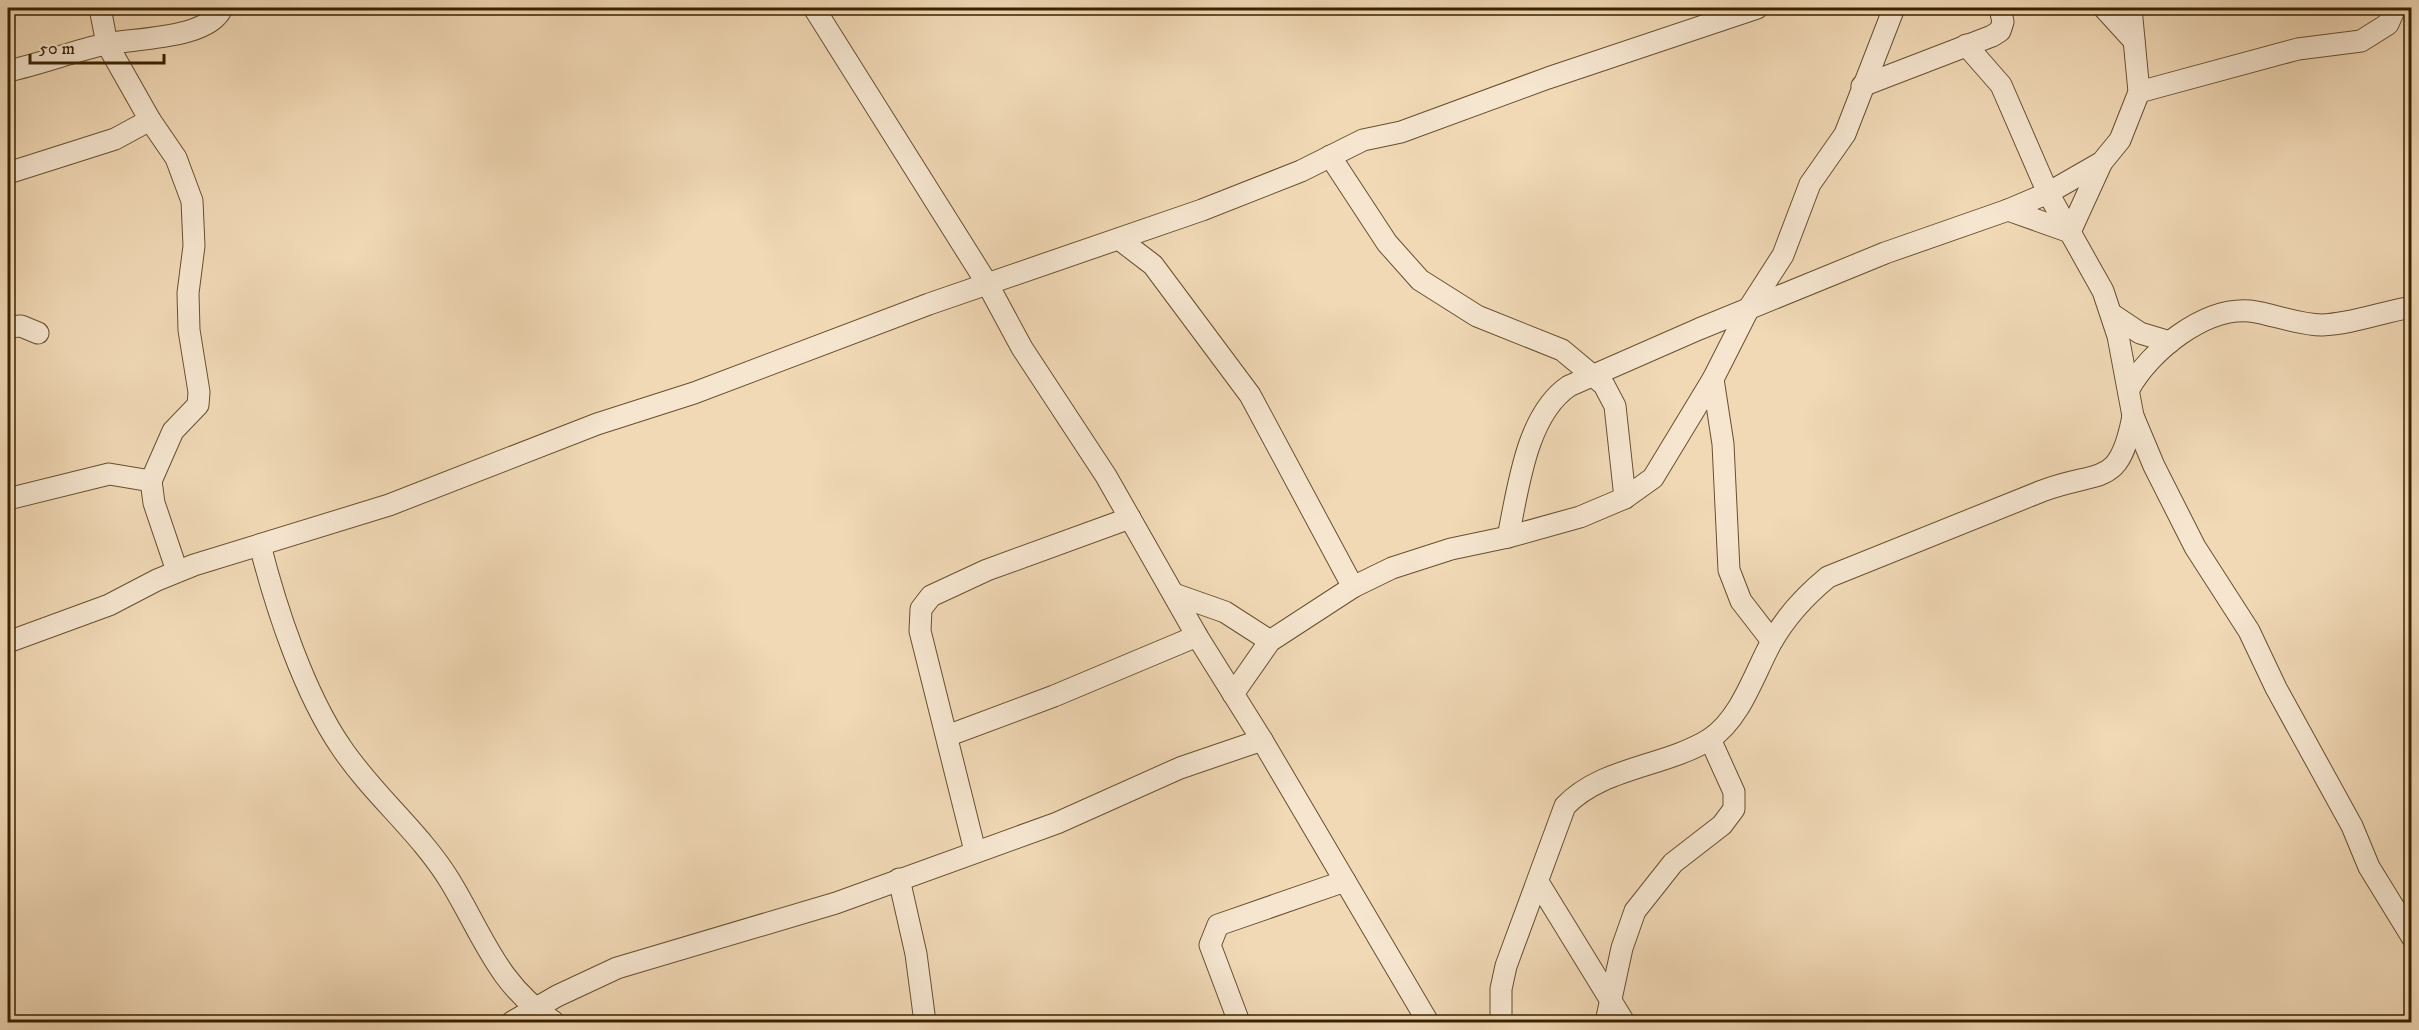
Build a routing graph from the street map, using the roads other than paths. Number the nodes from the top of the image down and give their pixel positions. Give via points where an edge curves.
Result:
1 (100, 8) edge
2 (222, 8) edge
3 (814, 8) edge
4 (1757, 8) edge
5 (1894, 8) edge
6 (2000, 8) edge
7 (2104, 8) edge
8 (2131, 8) edge
9 (2395, 8) edge
10 (2134, 41) junction
11 (107, 44) junction
12 (1966, 45) junction
13 (8, 71) edge
14 (1862, 86) junction
15 (2139, 92) junction
16 (150, 120) junction
17 (1330, 156) junction
18 (2102, 162) junction
19 (8, 173) edge
20 (2048, 193) junction
21 (2008, 210) junction
22 (2070, 232) junction
23 (1119, 239) junction
24 (988, 285) junction
25 (2412, 307) edge
26 (1749, 308) junction
27 (2113, 315) junction
28 (8, 327) edge
29 (38, 333) dead end
30 (2170, 342) junction
31 (1596, 377) junction
32 (1713, 379) junction
33 (2129, 389) junction
34 (2133, 416) junction
35 (151, 481) junction
36 (1625, 498) junction
37 (8, 499) edge
38 (1130, 518) junction
39 (1508, 537) junction
40 (260, 545) junction
41 (177, 571) junction
42 (1353, 587) junction
43 (1174, 594) junction
44 (1197, 636) junction
45 (1270, 641) junction
46 (1772, 641) junction
47 (8, 642) edge
48 (1233, 694) junction
49 (947, 736) junction
50 (1710, 739) junction
51 (1262, 740) junction
52 (975, 851) junction
53 (899, 879) junction
54 (1345, 881) junction
55 (1538, 882) junction
56 (2412, 937) edge
57 (535, 1010) junction
58 (1608, 1013) edge
59 (1501, 1022) edge
60 (513, 1023) edge
61 (554, 1023) edge
62 (925, 1023) edge
63 (1239, 1023) edge
64 (1428, 1023) edge
65 (1624, 1023) edge

1 - 11 street
2 - 11 street via 219,15 204,24 168,36
3 - 24 street
4 - 17 street via 1401,132 1363,140
5 - 14 street
6 - 12 street via 2000,31
7 - 10 street
8 - 10 street
9 - 15 street via 2388,24 2361,40 2298,49
10 - 15 street
11 - 13 street
11 - 16 street
12 - 14 street
12 - 20 street via 2001,85
14 - 26 street via 1845,134 1810,184 1783,255
15 - 18 street via 2120,140
16 - 19 street via 115,139
16 - 35 street via 176,158 192,201 194,246 188,312 199,392 198,405 172,431
17 - 23 street via 1301,171
17 - 31 street via 1387,243 1420,280 1477,316 1562,350
18 - 20 street
18 - 22 street
20 - 21 street
20 - 22 street
21 - 22 street
21 - 26 street
22 - 27 street
23 - 24 street
23 - 42 street via 1153,265 1250,395
24 - 38 street via 1022,348
24 - 40 street via 694,393 597,424 389,505
25 - 30 street via 2318,325 2280,315 2226,312 2211,316
26 - 31 street
26 - 32 street
27 - 30 street via 2140,333
27 - 33 street
28 - 29 street via 21,326
30 - 33 street via 2148,360
31 - 36 street via 1615,406
31 - 39 street via 1556,395 1543,416 1524,463
32 - 36 street via 1653,478
32 - 46 street via 1723,444 1729,570 1741,601
33 - 34 street
34 - 46 street via 2123,456 2103,475 2042,491 1828,577 1809,592
34 - 56 street via 2195,547 2249,631 2352,826 2369,867
35 - 37 street via 109,474
35 - 41 street via 154,503
36 - 39 street via 1580,517
38 - 43 street
38 - 49 street via 987,570 931,596 921,609 920,630
39 - 42 street via 1451,549 1392,568
40 - 41 street
40 - 57 street via 275,603 310,689 340,747 432,855 498,969
41 - 47 street via 109,605
42 - 45 street
43 - 44 street
43 - 45 street via 1225,612
44 - 48 street
44 - 49 street
45 - 48 street
46 - 50 street via 1726,725
48 - 51 street
49 - 52 street
50 - 55 street via 1575,796 1565,806
50 - 58 street via 1734,792 1734,809 1722,825 1673,863 1635,911 1622,948
51 - 52 street via 1180,768 1057,822
51 - 54 street
52 - 53 street
53 - 57 street via 836,903 617,968
53 - 62 street via 916,954
54 - 63 street via 1218,926 1210,945
54 - 64 street
55 - 58 street
55 - 59 street via 1506,966
57 - 60 street
57 - 61 street
58 - 65 street

